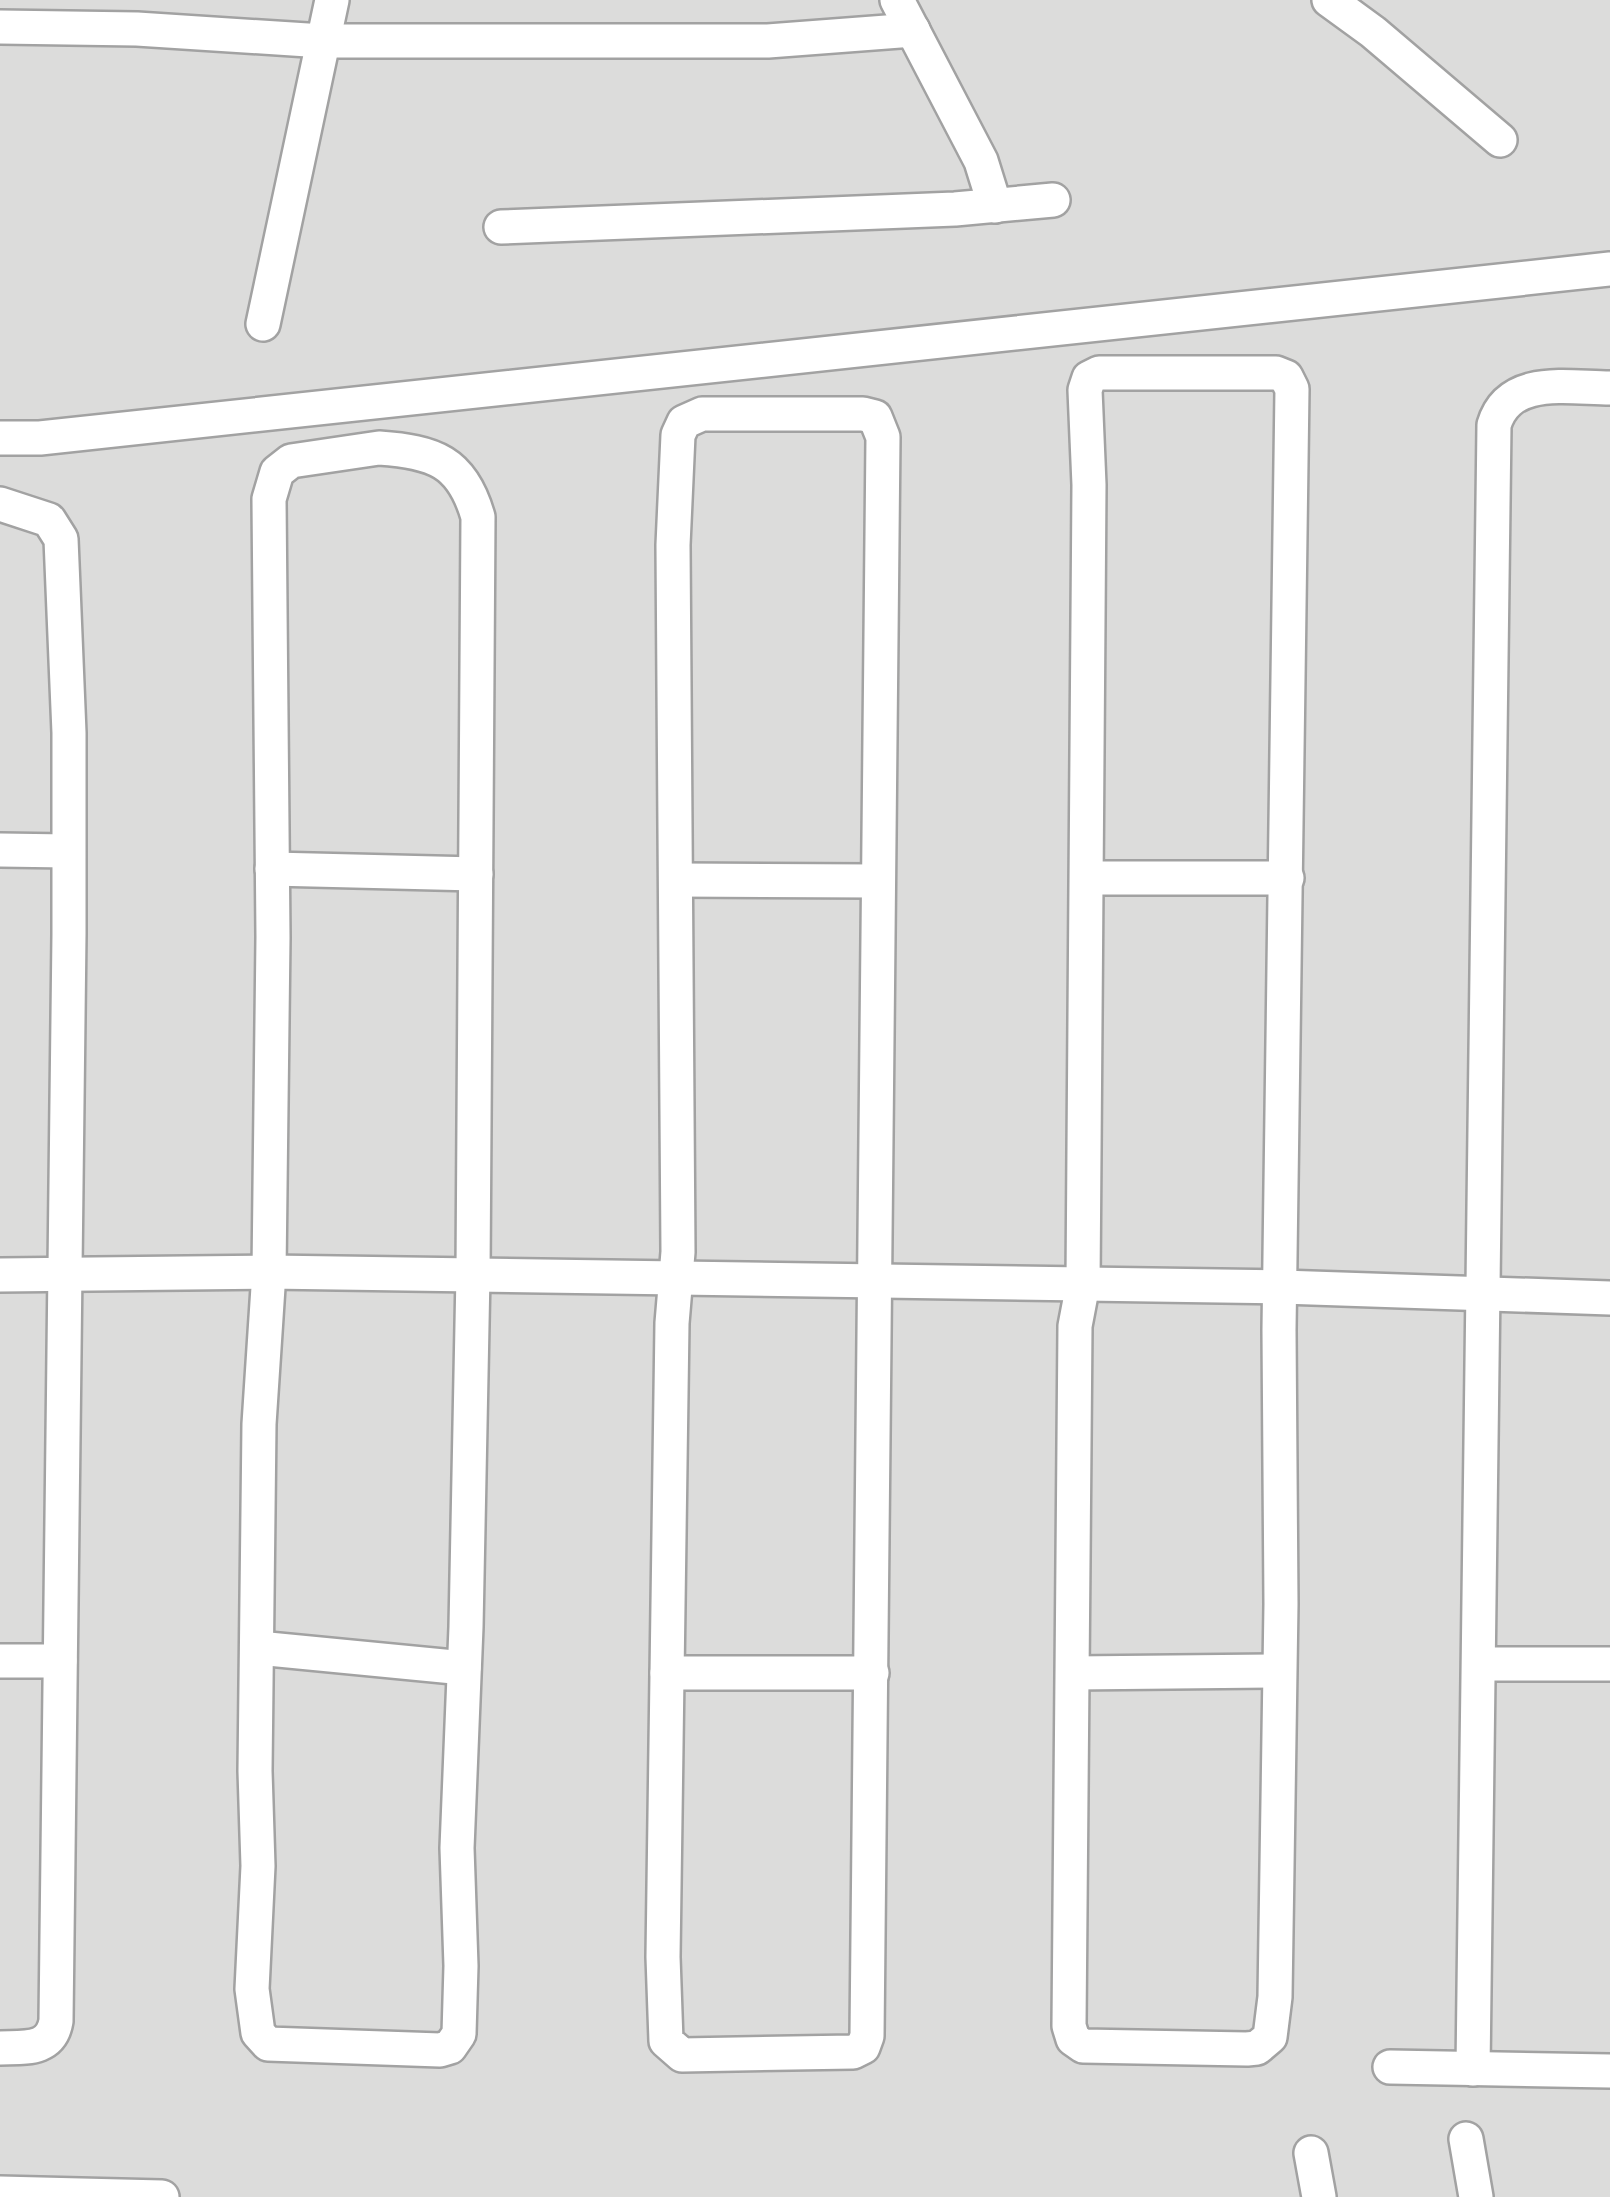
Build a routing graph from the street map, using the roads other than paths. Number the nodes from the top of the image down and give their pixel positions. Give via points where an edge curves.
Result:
1 (332, 0) edge
2 (897, 0) edge
3 (1329, 0) edge
4 (139, 15) edge
5 (0, 27) edge
6 (913, 30) junction
7 (323, 41) junction
8 (1500, 140) dead end
9 (1053, 200) dead end
10 (995, 206) junction
11 (501, 227) dead end
12 (1610, 269) edge
13 (262, 324) dead end
14 (1610, 388) edge
15 (0, 438) edge
16 (0, 504) edge
17 (0, 850) edge
18 (68, 851) junction
19 (272, 868) junction
20 (476, 874) junction
21 (1087, 878) junction
22 (1287, 878) junction
23 (677, 880) junction
24 (876, 881) junction
25 (269, 1272) junction
26 (472, 1274) junction
27 (0, 1275) edge
28 (66, 1275) junction
29 (677, 1278) junction
30 (876, 1281) junction
31 (1083, 1284) junction
32 (1282, 1287) junction
33 (1484, 1294) junction
34 (1610, 1298) edge
35 (258, 1648) junction
36 (0, 1661) edge
37 (61, 1661) junction
38 (1479, 1664) junction
39 (1610, 1664) edge
40 (464, 1668) junction
41 (1279, 1671) junction
42 (667, 1673) junction
43 (872, 1673) junction
44 (1073, 1673) junction
45 (0, 2048) edge
46 (1390, 2067) dead end
47 (1473, 2069) junction
48 (1610, 2071) edge
49 (1466, 2139) dead end
50 (1311, 2153) dead end
51 (0, 2193) edge
52 (162, 2197) edge
53 (1318, 2197) edge
54 (1476, 2197) edge

1 - 7 street
2 - 6 street
3 - 8 street
4 - 5 street
4 - 7 street
6 - 7 street via 768,41
6 - 10 street via 981,161
7 - 13 street
9 - 10 street
10 - 11 street
12 - 15 street
14 - 33 street via 1524,390 1504,403 1494,425
16 - 18 street via 49,520 62,539
17 - 18 street
18 - 28 street
19 - 20 street
19 - 20 street via 273,479 291,461 379,448 421,452 449,467 470,489 478,518
19 - 25 street
20 - 26 street
21 - 22 street
21 - 22 street via 1086,384 1099,373 1276,373 1292,389
21 - 31 street
22 - 32 street
23 - 24 street
23 - 24 street via 673,545 680,428 702,414 862,414 875,417 883,437
23 - 29 street
24 - 30 street
25 - 26 street
25 - 28 street
25 - 35 street
26 - 29 street
26 - 40 street
27 - 28 street
28 - 37 street
29 - 30 street
29 - 42 street
30 - 31 street
30 - 43 street
31 - 32 street
31 - 44 street via 1075,1326
32 - 33 street
32 - 41 street
33 - 34 street
33 - 38 street
35 - 40 street
35 - 40 street via 252,1989 258,2033 273,2046 440,2050 456,2041
36 - 37 street
37 - 45 street via 54,2035 43,2044
38 - 39 street
38 - 47 street
41 - 44 street
41 - 44 street via 1276,1997 1270,2037 1247,2049 1083,2046 1070,2033
42 - 43 street
42 - 43 street via 664,2026 666,2041 682,2055 853,2052 866,2043
46 - 47 street
47 - 48 street
49 - 54 street
50 - 53 street
51 - 52 street

